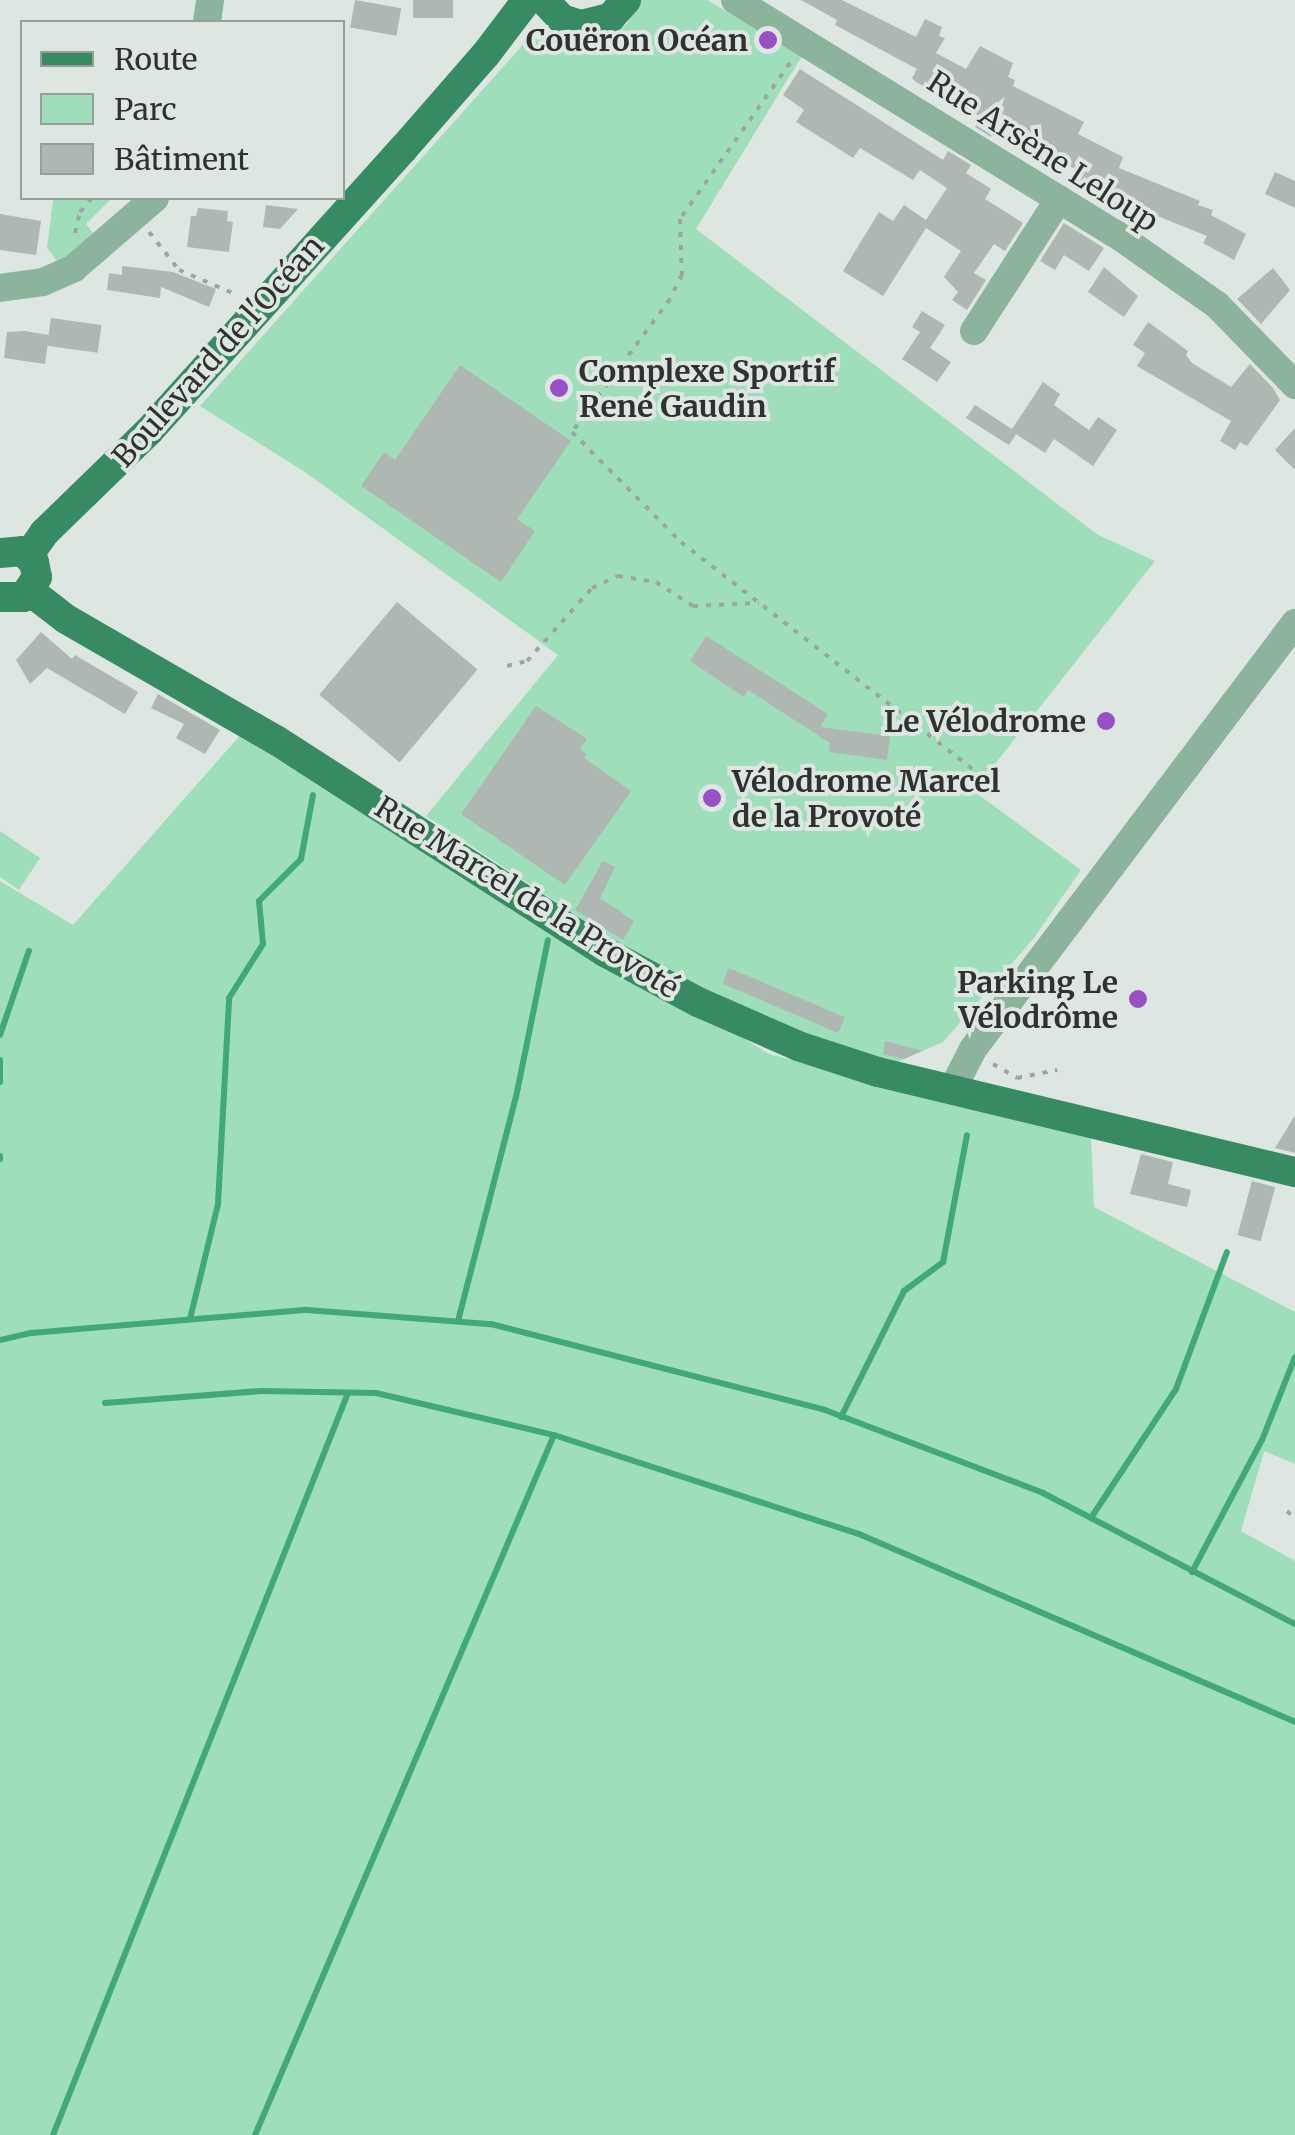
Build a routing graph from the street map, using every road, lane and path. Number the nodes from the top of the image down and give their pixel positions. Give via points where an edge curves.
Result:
1 (526, 0) edge
2 (626, 0) edge
3 (735, 0) edge
4 (553, 10) edge
5 (804, 42) junction
6 (486, 54) junction
7 (1059, 199) junction
8 (145, 207) edge
9 (0, 288) edge
10 (255, 310) junction
11 (974, 331) dead end
12 (1295, 385) edge
13 (14, 554) edge
14 (31, 592) junction
15 (0, 597) edge
16 (760, 603) junction
17 (1295, 623) edge
18 (507, 666) dead end
19 (984, 778) dead end
20 (973, 1050) junction
21 (1057, 1070) dead end
22 (952, 1090) junction
23 (1295, 1172) edge
24 (1286, 1511) dead end
25 (1295, 1518) edge

1 - 6 main road, Boulevard de l'Océan
2 - 4 main road, Boulevard de l'Océan via 601,22 581,25
3 - 5 street, Rue Arsène Leloup
4 - 6 main road, Boulevard de l'Océan
5 - 7 street, Rue Arsène Leloup
5 - 16 path via 680,219 682,275 670,299 572,432 681,542
6 - 10 main road, Boulevard de l'Océan
7 - 11 street
7 - 12 street, Rue Arsène Leloup via 1217,305
8 - 9 street via 74,268 43,282
8 - 10 path via 178,270 227,288
10 - 13 main road, Boulevard de l'Océan via 149,431 44,534
13 - 14 main road via 37,577
14 - 15 main road via 16,600
14 - 22 main road, Rue Marcel de la Provoté via 654,980 798,1046
16 - 18 path via 693,606 656,582 618,576 592,588 528,661
16 - 19 path
17 - 20 street
20 - 21 path via 1017,1078
20 - 22 street
22 - 23 main road, Rue Marcel de la Provoté
24 - 25 path

